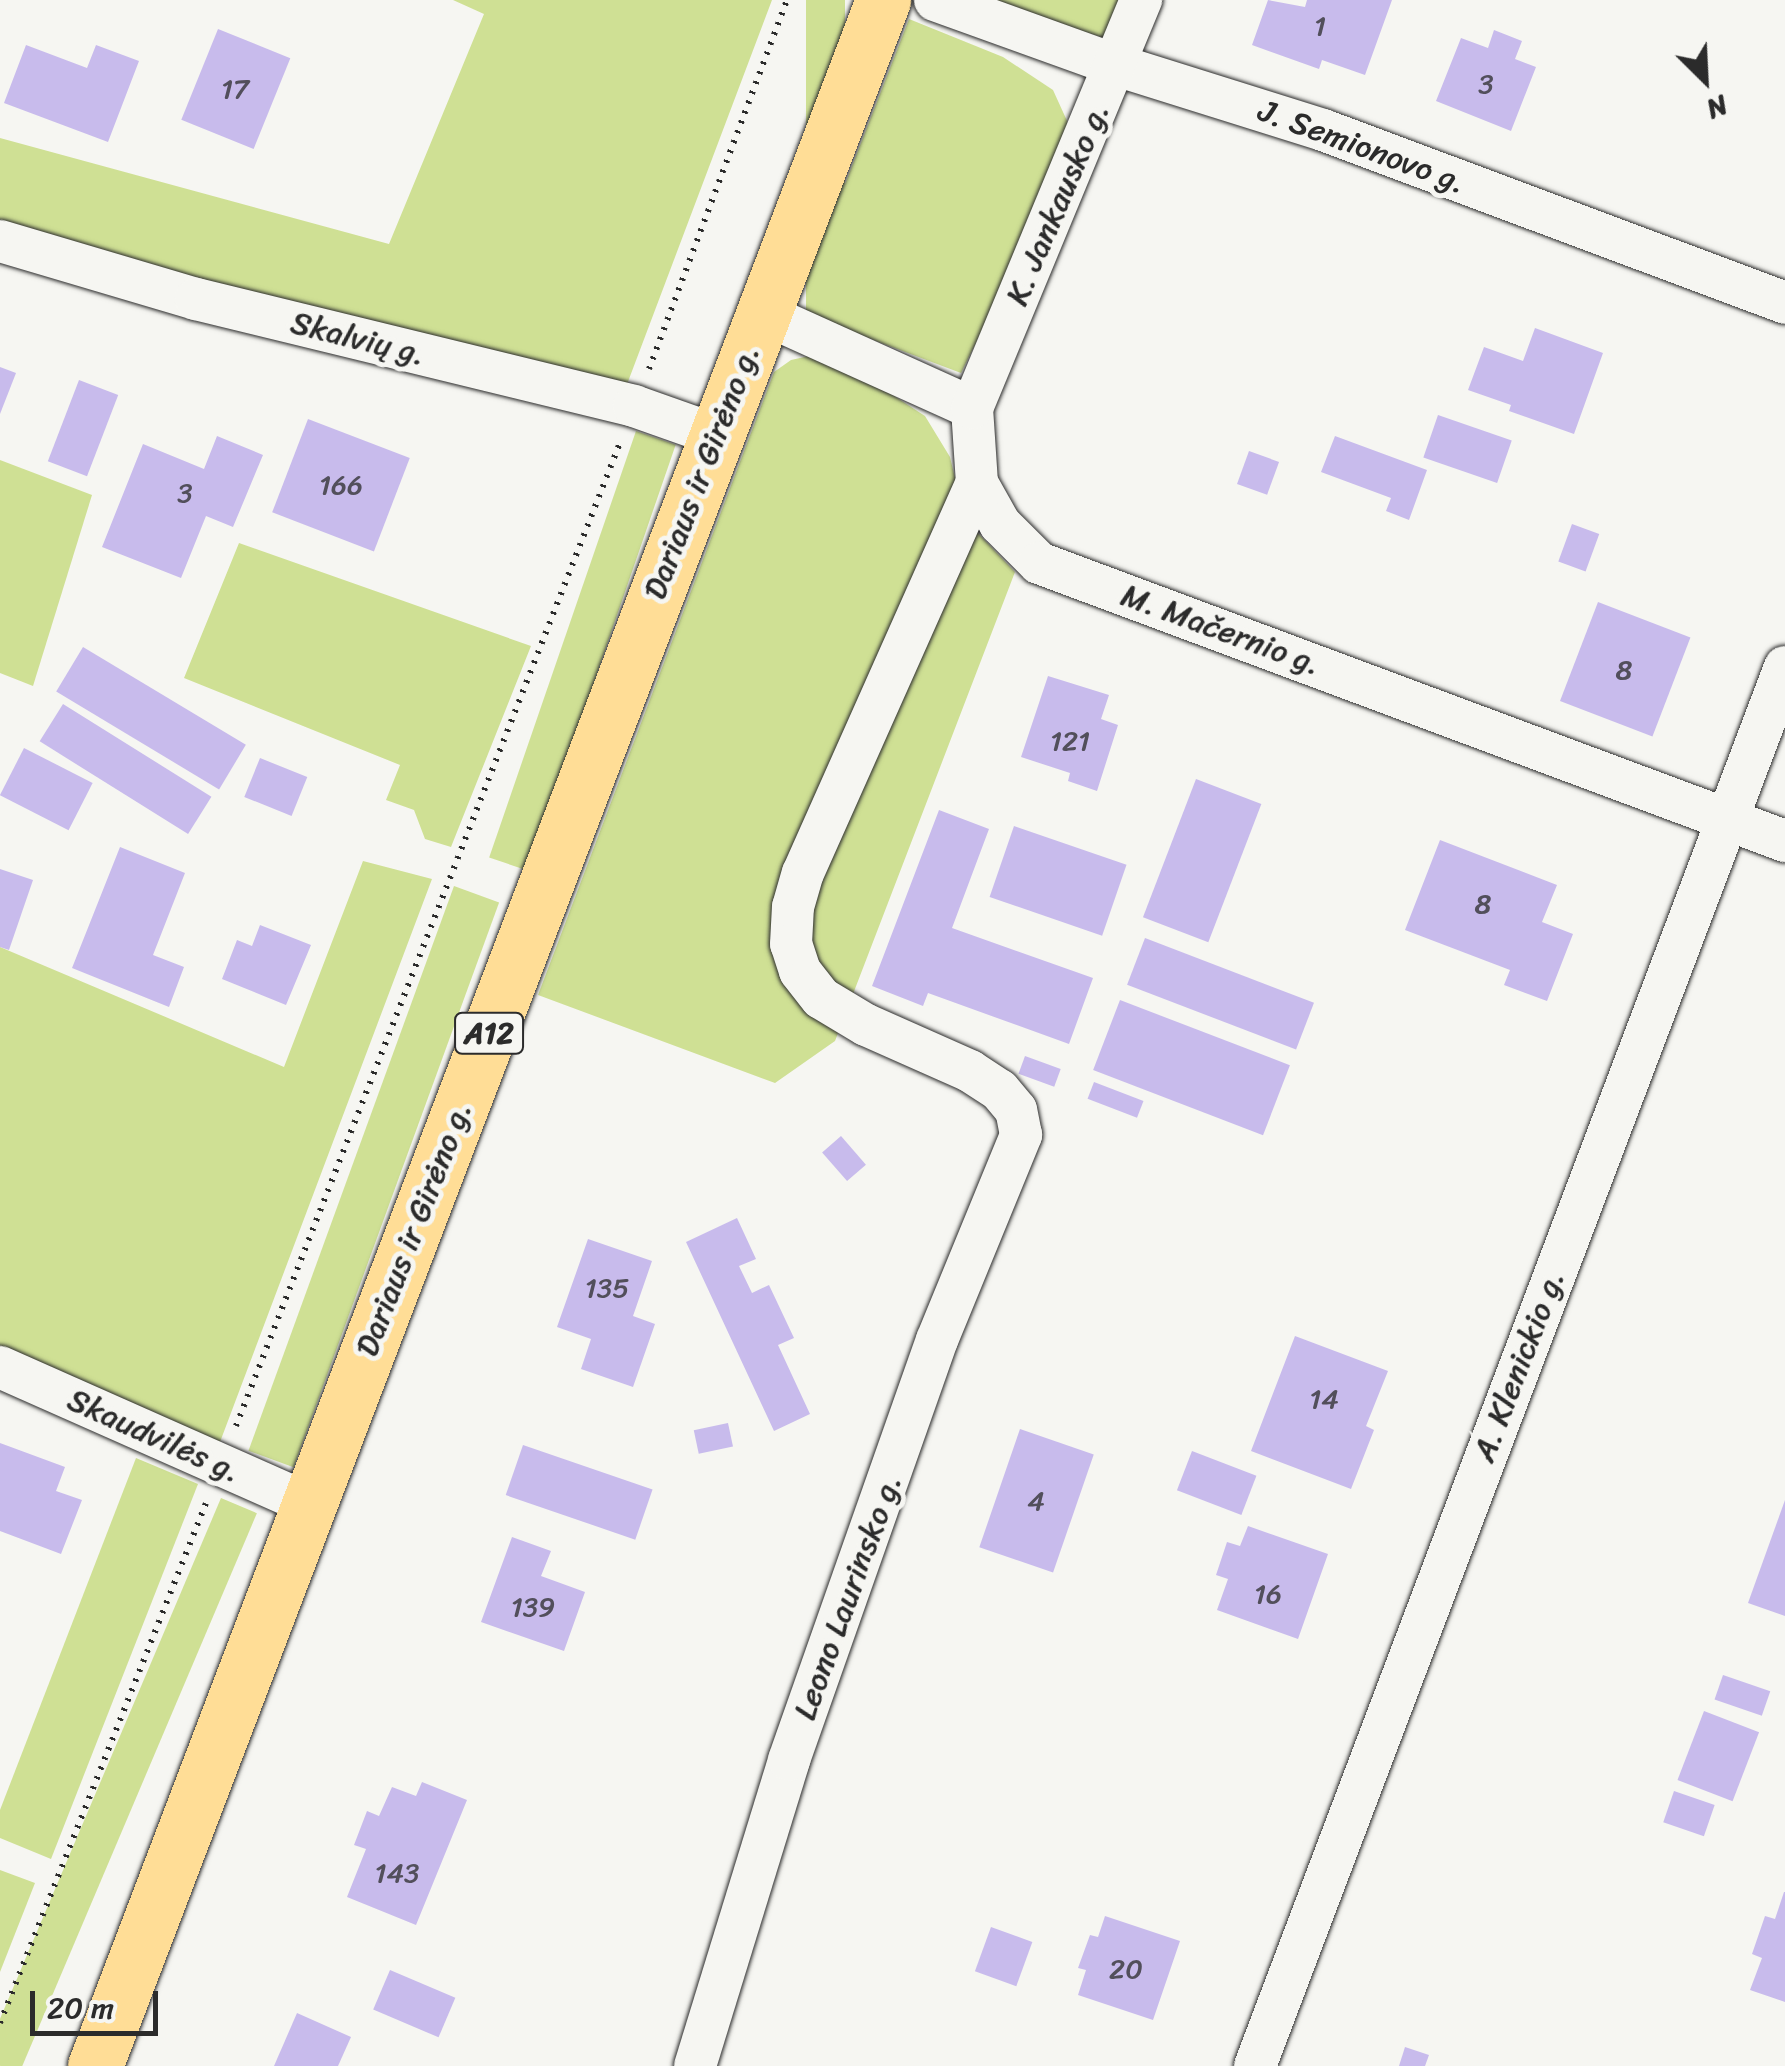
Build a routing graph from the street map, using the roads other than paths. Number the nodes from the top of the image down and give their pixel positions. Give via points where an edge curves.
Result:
1 (883, 0) edge
2 (935, 0) edge
3 (1141, 0) edge
4 (1116, 65) junction
5 (0, 241) edge
6 (1785, 303) edge
7 (762, 313) junction
8 (972, 408) junction
9 (716, 435) junction
10 (976, 482) junction
11 (1785, 666) edge
12 (1728, 819) junction
13 (1785, 841) edge
14 (0, 1367) edge
15 (309, 1504) junction
16 (96, 2066) edge
17 (695, 2066) edge
18 (1255, 2066) edge

1 - 7 highway, Dariaus ir Girėno g. / A12
2 - 4 street, J. Semionovo g.
3 - 4 street, K. Jankausko g.
4 - 6 street, J. Semionovo g. via 1324,130
4 - 8 street, K. Jankausko g.
5 - 9 street, Skalvių g. via 196,299 634,406
7 - 8 street
7 - 9 highway, Dariaus ir Girėno g. / A12
8 - 10 street, M. Mačernio g.
9 - 15 highway, Dariaus ir Girėno g. / A12
10 - 12 street, M. Mačernio g. via 1000,524 1040,563
10 - 17 street, Leono Laurinsko g. via 804,873 791,944 800,971 821,998 998,1090 1016,1110 1021,1135 936,1340 789,1760
11 - 12 street, A. Klenickio g.
12 - 13 street, M. Mačernio g.
12 - 18 street, A. Klenickio g.
14 - 15 street, Skaudvilės g.
15 - 16 highway, Dariaus ir Girėno g. / A12

